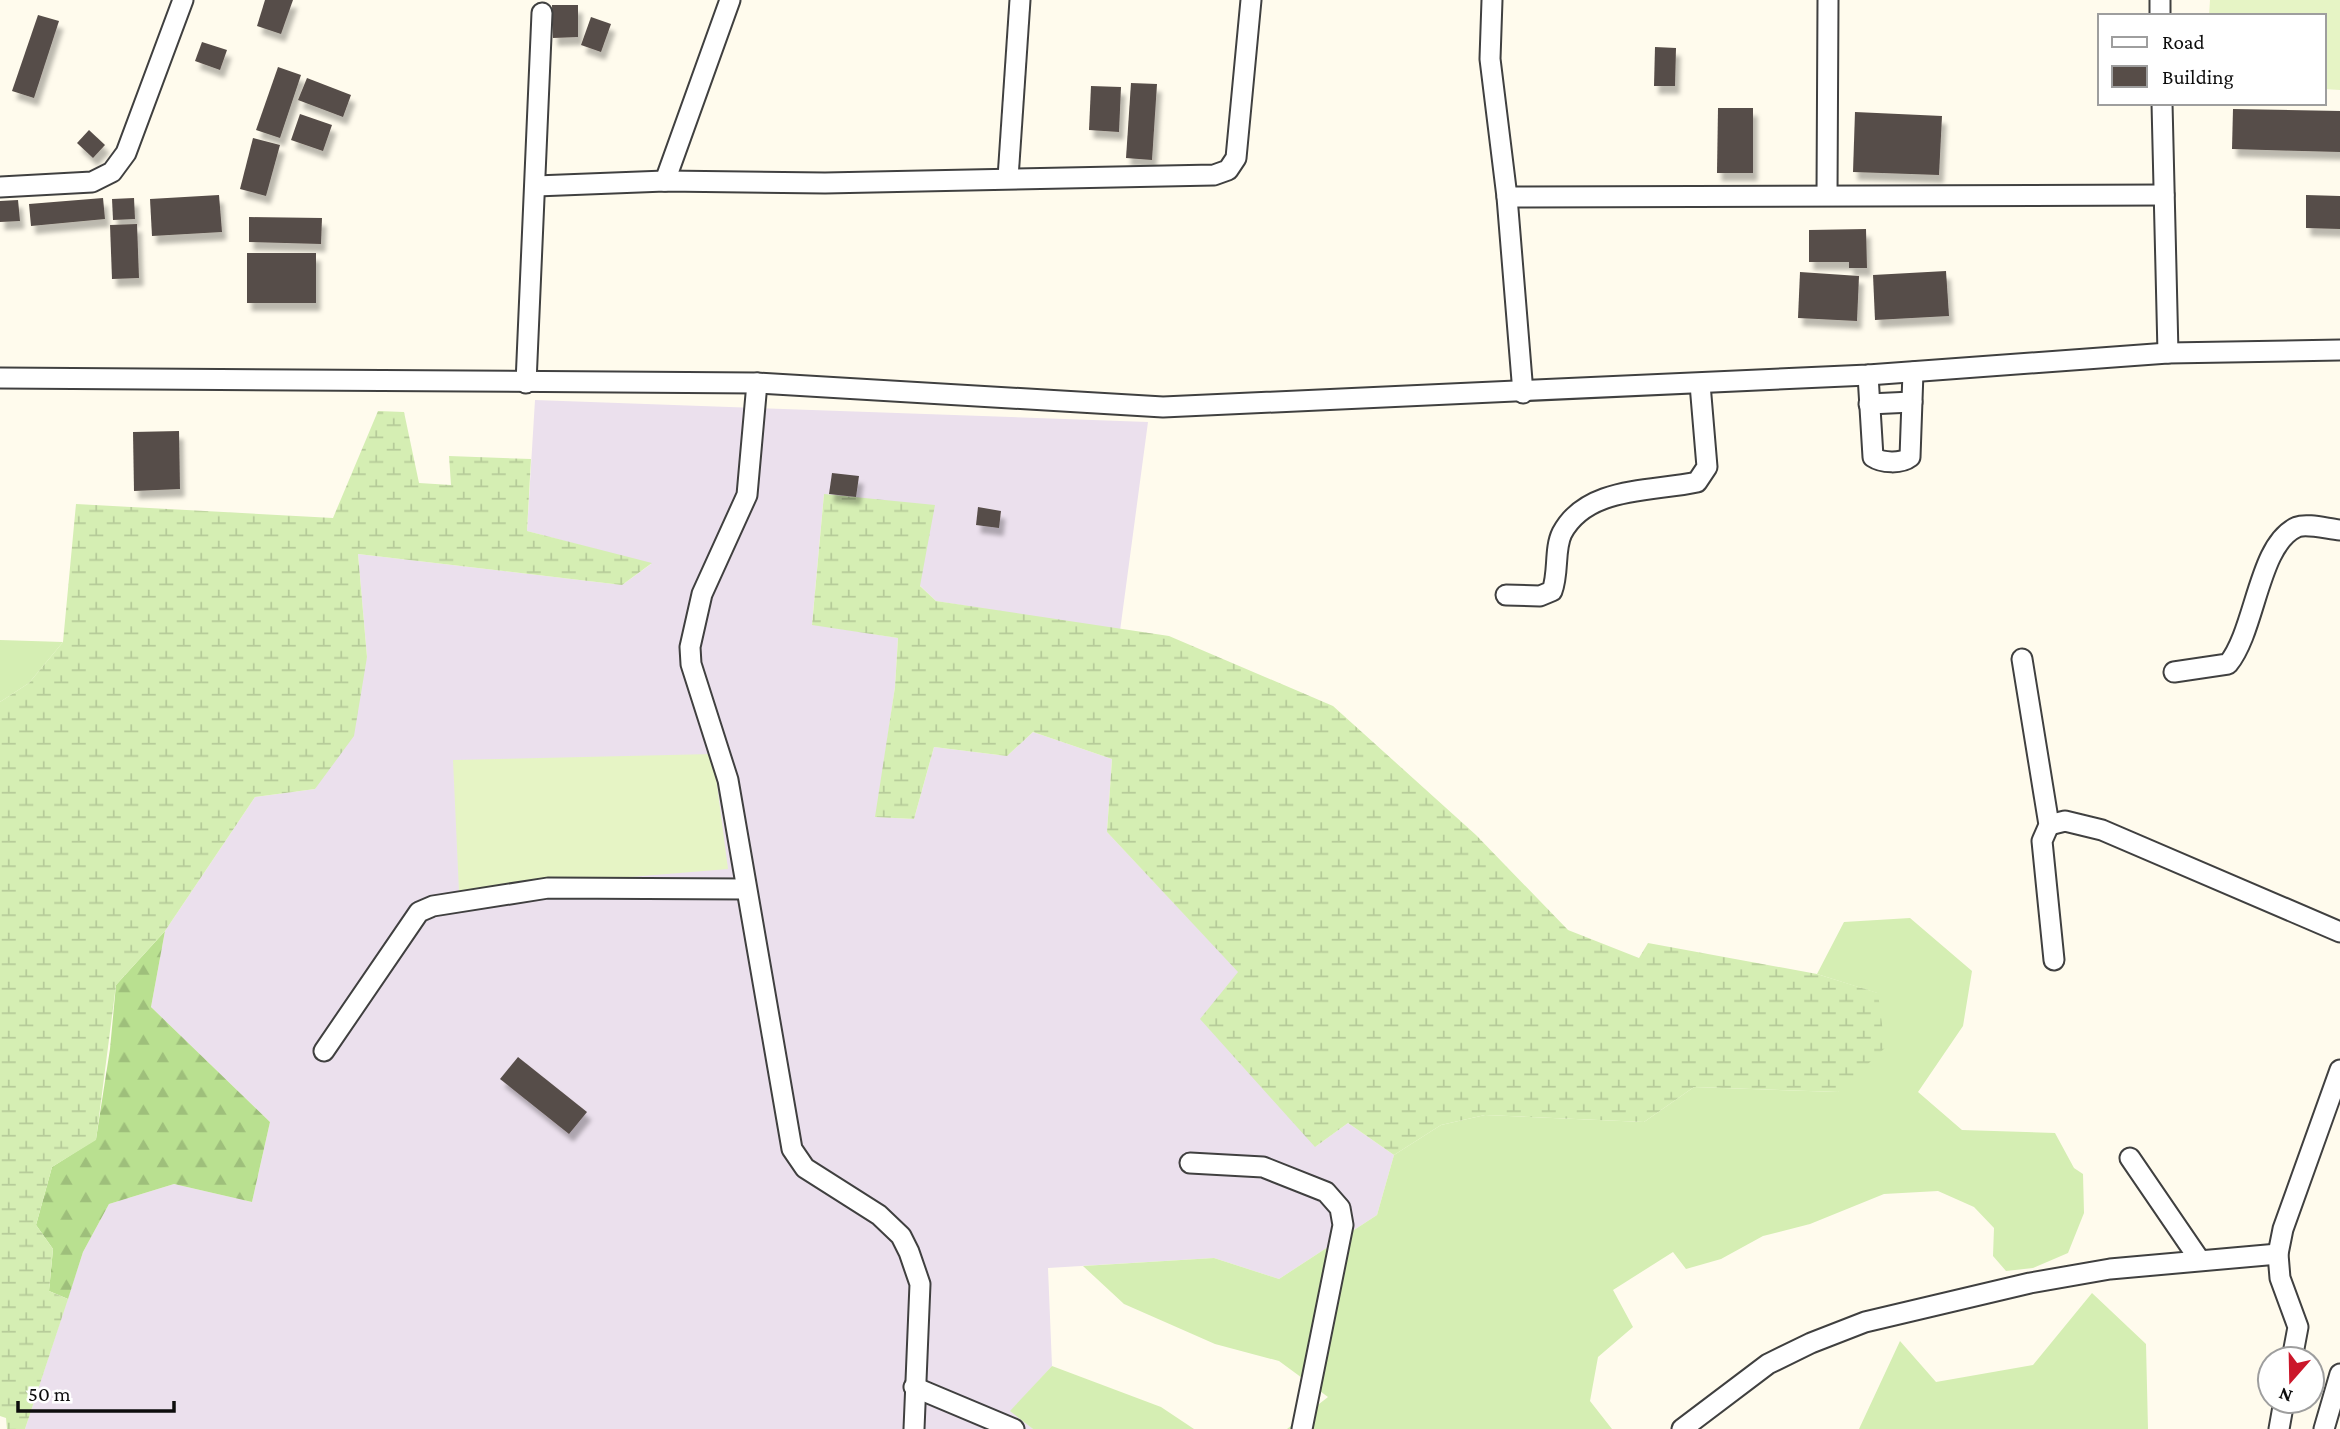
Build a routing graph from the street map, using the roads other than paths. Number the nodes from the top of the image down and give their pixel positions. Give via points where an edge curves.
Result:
1 (183, 0) edge
2 (730, 0) edge
3 (1020, 0) edge
4 (1251, 0) edge
5 (1492, 0) edge
6 (1828, 0) edge
7 (541, 12) dead end
8 (2162, 105) edge
9 (1008, 178) junction
10 (665, 181) junction
11 (536, 186) junction
12 (0, 187) edge
13 (1827, 195) junction
14 (2164, 195) junction
15 (1507, 197) junction
16 (2340, 350) edge
17 (2168, 353) junction
18 (1913, 372) junction
19 (1868, 375) junction
20 (0, 378) edge
21 (526, 383) junction
22 (757, 383) junction
23 (1700, 384) junction
24 (1523, 393) junction
25 (1912, 402) junction
26 (1869, 404) junction
27 (2340, 530) edge
28 (1506, 595) dead end
29 (2022, 659) dead end
30 (2174, 672) dead end
31 (2049, 825) junction
32 (746, 889) junction
33 (2340, 932) edge
34 (2054, 960) dead end
35 (324, 1051) dead end
36 (2340, 1070) edge
37 (2130, 1158) dead end
38 (1191, 1163) dead end
39 (2278, 1254) junction
40 (2199, 1259) junction
41 (2295, 1345) edge
42 (2340, 1374) edge
43 (914, 1387) junction
44 (914, 1429) edge
45 (1014, 1429) edge
46 (1302, 1429) edge
47 (1682, 1429) edge
48 (2324, 1429) edge

1 - 12 street via 126,153 112,172 92,182
2 - 10 street
3 - 9 street
4 - 9 street via 1236,158 1228,170 1214,175
5 - 15 street via 1490,59
6 - 13 street
7 - 11 street
8 - 14 street
9 - 10 street
10 - 11 street
11 - 21 street
13 - 14 street
13 - 15 street
14 - 17 street
15 - 24 street
16 - 17 street
17 - 18 street
18 - 19 street
18 - 25 street
19 - 23 street
19 - 26 street
20 - 21 street
21 - 22 street
22 - 24 street via 1163,407
22 - 32 street via 747,495 702,594 690,647 691,664 728,780
23 - 24 street
23 - 28 street via 1707,467 1697,482 1602,498 1581,508 1561,535 1552,591 1540,596
25 - 26 street
25 - 26 street via 1910,457 1904,461 1874,457
27 - 30 street via 2299,526 2282,537 2267,563 2240,649 2228,664
29 - 31 street
31 - 33 street via 2064,821 2102,830
31 - 34 street via 2042,841
32 - 35 street via 548,888 433,906 419,912
32 - 43 street via 792,1149 804,1168 879,1214 901,1236 920,1284
36 - 39 street
37 - 40 street
38 - 46 street via 1263,1167 1326,1192 1340,1208 1343,1225
39 - 40 street
39 - 41 street via 2280,1278 2298,1327
40 - 47 street via 2030,1283 1865,1322 1768,1364
42 - 48 street
43 - 44 street
43 - 45 street

